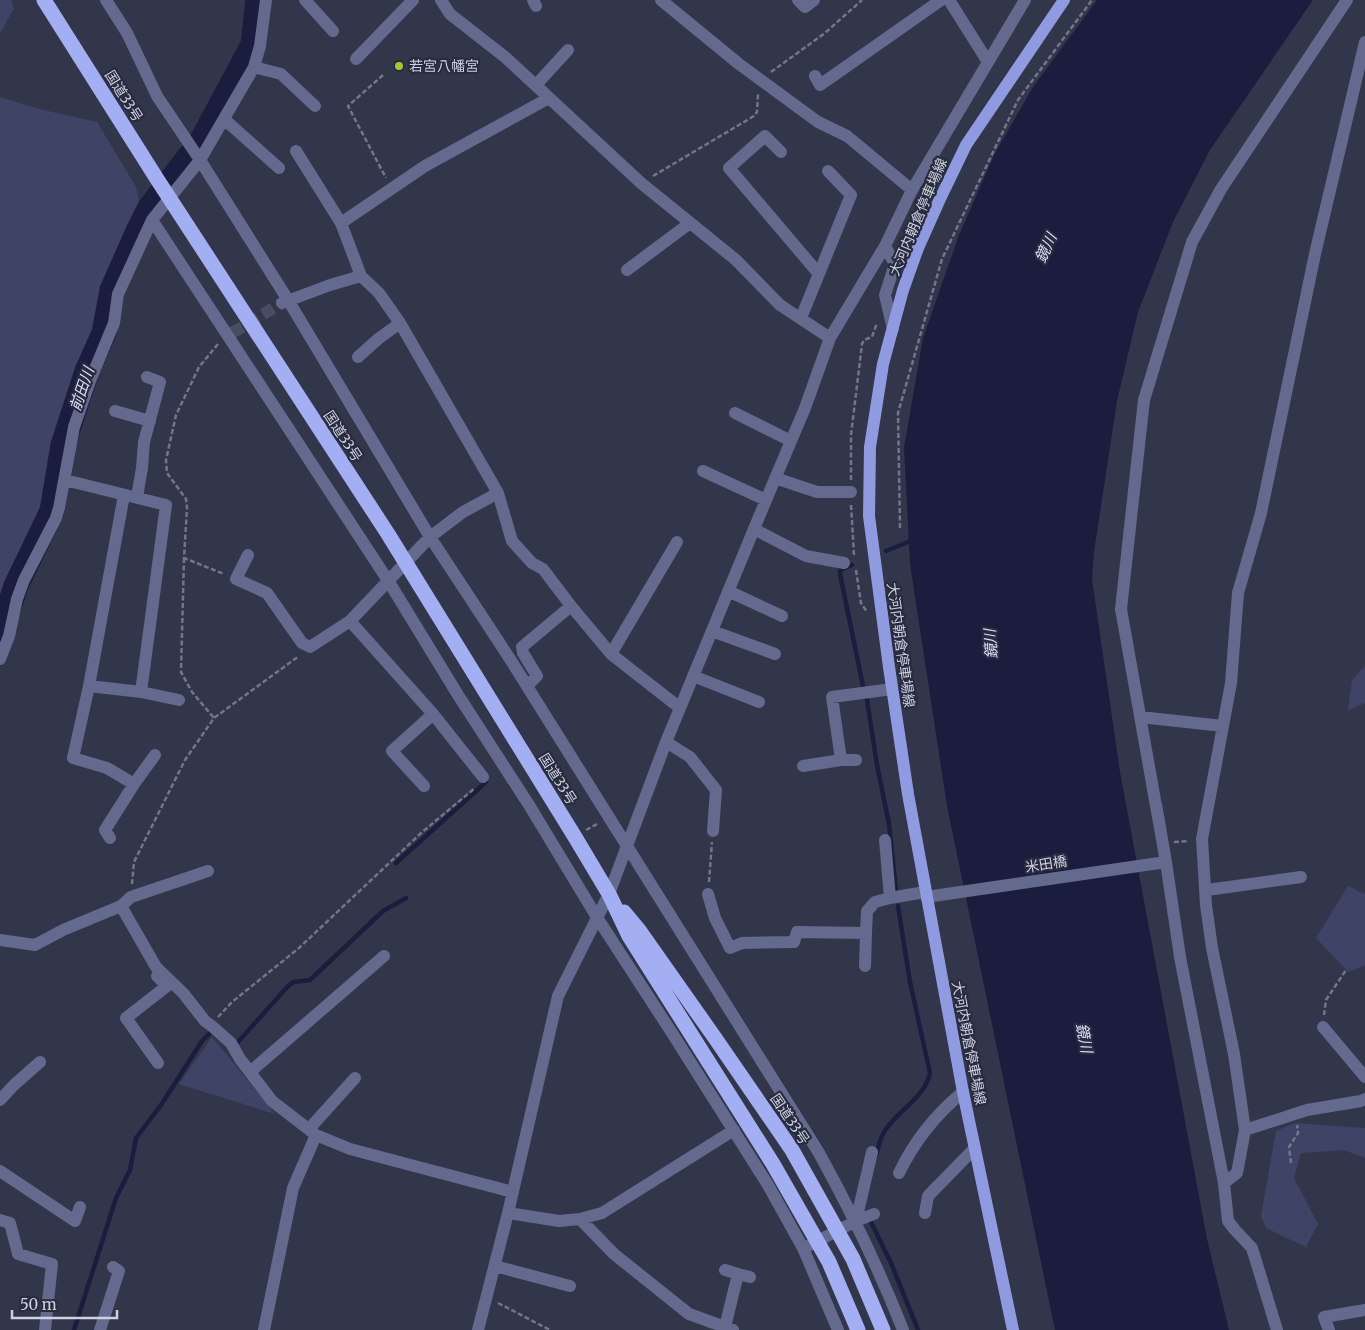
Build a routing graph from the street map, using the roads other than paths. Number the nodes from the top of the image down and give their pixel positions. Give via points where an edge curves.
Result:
1 (44, 0) edge
2 (106, 0) edge
3 (266, 0) edge
4 (305, 0) edge
5 (413, 0) edge
6 (441, 0) edge
7 (661, 0) edge
8 (798, 0) edge
9 (814, 0) edge
10 (941, 0) edge
11 (949, 0) edge
12 (1025, 0) edge
13 (1064, 0) edge
14 (1347, 0) edge
15 (332, 31) dead end
16 (1365, 42) edge
17 (568, 50) dead end
18 (356, 59) dead end
19 (988, 62) junction
20 (254, 67) junction
21 (815, 76) dead end
22 (536, 85) junction
23 (549, 98) junction
24 (315, 106) dead end
25 (224, 119) junction
26 (296, 151) dead end
27 (781, 152) dead end
28 (200, 160) junction
29 (279, 168) dead end
30 (828, 171) dead end
31 (912, 190) junction
32 (152, 220) junction
33 (340, 223) junction
34 (690, 223) junction
35 (885, 246) junction
36 (627, 270) dead end
37 (819, 274) junction
38 (361, 276) junction
39 (285, 302) junction
40 (801, 318) junction
41 (400, 324) junction
42 (893, 329) junction
43 (830, 338) junction
44 (358, 357) dead end
45 (147, 377) dead end
46 (115, 411) dead end
47 (735, 413) dead end
48 (150, 421) junction
49 (791, 441) junction
50 (703, 471) dead end
51 (775, 478) junction
52 (65, 480) junction
53 (851, 492) dead end
54 (498, 493) junction
55 (131, 496) junction
56 (766, 500) junction
57 (754, 529) junction
58 (430, 537) junction
59 (677, 542) dead end
60 (248, 555) dead end
61 (844, 563) dead end
62 (405, 564) junction
63 (389, 582) junction
64 (728, 591) junction
65 (571, 606) junction
66 (782, 616) dead end
67 (350, 621) junction
68 (712, 632) junction
69 (610, 654) junction
70 (775, 654) dead end
71 (0, 658) edge
72 (694, 676) junction
73 (89, 686) junction
74 (527, 686) junction
75 (892, 689) junction
76 (140, 692) junction
77 (179, 700) dead end
78 (759, 702) dead end
79 (680, 708) junction
80 (433, 714) junction
81 (1140, 717) junction
82 (1223, 726) junction
83 (666, 742) junction
84 (155, 755) dead end
85 (842, 760) junction
86 (856, 760) dead end
87 (803, 766) dead end
88 (483, 777) road end
89 (134, 784) junction
90 (424, 786) dead end
91 (1156, 804) junction
92 (713, 831) road end
93 (110, 838) dead end
94 (885, 840) dead end
95 (627, 847) junction
96 (1161, 862) junction
97 (208, 871) dead end
98 (1301, 877) dead end
99 (1207, 890) junction
100 (609, 894) junction
101 (708, 894) road end
102 (926, 895) junction
103 (890, 898) junction
104 (118, 908) junction
105 (598, 919) junction
106 (866, 933) junction
107 (0, 940) edge
108 (384, 956) dead end
109 (865, 966) dead end
110 (1323, 1026) road end
111 (40, 1062) dead end
112 (158, 1063) dead end
113 (250, 1072) junction
114 (1365, 1077) edge
115 (355, 1078) dead end
116 (963, 1092) junction
117 (0, 1100) edge
118 (1364, 1101) edge
119 (734, 1130) junction
120 (1245, 1130) junction
121 (313, 1132) junction
122 (975, 1148) junction
123 (872, 1152) dead end
124 (0, 1171) edge
125 (899, 1173) dead end
126 (1224, 1183) junction
127 (513, 1192) junction
128 (80, 1207) dead end
129 (508, 1213) junction
130 (925, 1213) dead end
131 (874, 1214) dead end
132 (580, 1219) junction
133 (0, 1220) edge
134 (856, 1221) junction
135 (836, 1231) junction
136 (817, 1241) junction
137 (803, 1248) junction
138 (494, 1266) junction
139 (113, 1267) dead end
140 (725, 1270) dead end
141 (570, 1286) dead end
142 (1365, 1310) edge
143 (707, 1326) edge
144 (729, 1329) edge
145 (46, 1330) edge
146 (100, 1330) edge
147 (264, 1330) edge
148 (478, 1330) edge
149 (838, 1330) edge
150 (858, 1330) edge
151 (883, 1330) edge
152 (903, 1330) edge
153 (1013, 1330) edge
154 (1277, 1330) edge
155 (1329, 1330) edge

1 - 62 highway, 国道33号
2 - 28 street via 157,96
3 - 20 street
4 - 15 street
5 - 18 street
6 - 22 street via 450,14 505,56
7 - 31 street via 818,122 847,136
8 - 9 street via 805,7
10 - 21 street via 820,85
11 - 19 street
12 - 19 street
13 - 42 main road, 大河内朝倉停車場線 via 966,145 918,248
14 - 81 street via 1221,189 1192,242 1144,400 1121,609
16 - 82 street via 1315,254 1261,513 1238,593 1231,682
17 - 22 street
19 - 31 street
20 - 24 street via 282,74
20 - 25 street
22 - 23 street
23 - 33 street via 425,166
23 - 34 street via 641,183
25 - 28 street
25 - 29 street
26 - 33 street
27 - 37 street via 765,136 729,168
28 - 32 street
28 - 39 street
30 - 37 street via 851,195
31 - 35 street
32 - 52 street via 118,294 114,323 74,427
32 - 63 street
33 - 38 street
34 - 36 street
34 - 40 street via 736,260 780,305
35 - 42 street via 895,264 885,295
35 - 43 street
37 - 40 street
38 - 39 street
38 - 41 street via 379,293
39 - 58 street
40 - 43 street
41 - 44 street
41 - 54 street
42 - 75 main road, 大河内朝倉停車場線 via 883,364 870,446 869,516
43 - 49 street
45 - 48 street via 160,382
46 - 48 street
47 - 49 street
48 - 55 street via 142,468
49 - 51 street
50 - 56 street
51 - 53 street via 817,492
51 - 56 street
52 - 55 street
52 - 71 street via 56,518 22,586
54 - 58 street via 463,512
54 - 65 street via 512,541 532,563 543,569
55 - 73 street
55 - 76 street via 166,505
56 - 57 street
57 - 61 street via 806,556
57 - 64 street
58 - 62 street
58 - 74 street
59 - 69 street
60 - 67 street via 236,579 267,593 302,642 310,647
62 - 63 street
62 - 100 highway, 国道33号
63 - 67 street
63 - 105 street
64 - 66 street
64 - 68 street
65 - 69 street
65 - 74 street via 522,647 538,676
67 - 80 street
68 - 70 street
68 - 72 street
69 - 79 street
72 - 78 street
72 - 79 street
73 - 76 street
73 - 89 street via 73,758 107,768
74 - 95 street
75 - 85 street via 832,697
75 - 102 main road, 大河内朝倉停車場線
76 - 77 street
79 - 83 street
80 - 88 street
80 - 90 street via 392,751
81 - 82 street
81 - 91 street
82 - 99 street via 1202,839
83 - 92 street via 690,757 716,790
83 - 95 street
84 - 89 street
85 - 86 street
85 - 87 street
89 - 93 street via 105,830
91 - 96 street
91 - 96 street via 1163,843
94 - 103 street
95 - 100 street
95 - 134 street via 819,1153
96 - 102 street, 米田橋
96 - 126 street
97 - 104 street via 131,897
98 - 99 street
99 - 120 street via 1212,948 1234,1054
100 - 105 street
100 - 135 highway, 国道33号 via 639,930 786,1142
100 - 136 highway, 国道33号 via 629,936 773,1164
101 - 106 street via 715,918 730,948 742,943 794,942 798,932
102 - 103 street, 米田橋
102 - 116 main road, 大河内朝倉停車場線
103 - 106 street, 米田橋 via 875,902 867,911
104 - 107 street via 35,945
104 - 112 street via 149,969 167,986 126,1018
104 - 113 street via 156,967 177,986 205,1021 231,1043
105 - 119 street
105 - 127 street via 558,996
106 - 109 street, 米田橋
108 - 113 street
110 - 114 street
111 - 117 street
113 - 121 street via 272,1101
115 - 121 street
116 - 122 main road, 大河内朝倉停車場線
116 - 125 street via 945,1107 908,1153
118 - 120 street via 1296,1114
119 - 132 street via 602,1213
119 - 137 street
120 - 126 street via 1237,1173
121 - 127 street via 350,1149
121 - 147 street via 293,1188
122 - 130 street via 928,1196
122 - 153 main road, 大河内朝倉停車場線
123 - 134 street
124 - 128 street via 75,1221
126 - 154 street via 1228,1221 1252,1248
127 - 129 street
129 - 132 street via 559,1222
129 - 138 street
131 - 134 street
132 - 143 street via 614,1254
133 - 145 street via 10,1223 18,1254 52,1264
134 - 135 street
134 - 152 street
135 - 136 street
135 - 151 highway, 国道33号 via 856,1265
136 - 137 street
136 - 150 highway, 国道33号 via 833,1268
137 - 149 street
138 - 141 street
138 - 148 street
139 - 146 street via 119,1271
140 - 144 street via 744,1276
142 - 155 street via 1324,1317
143 - 144 street

